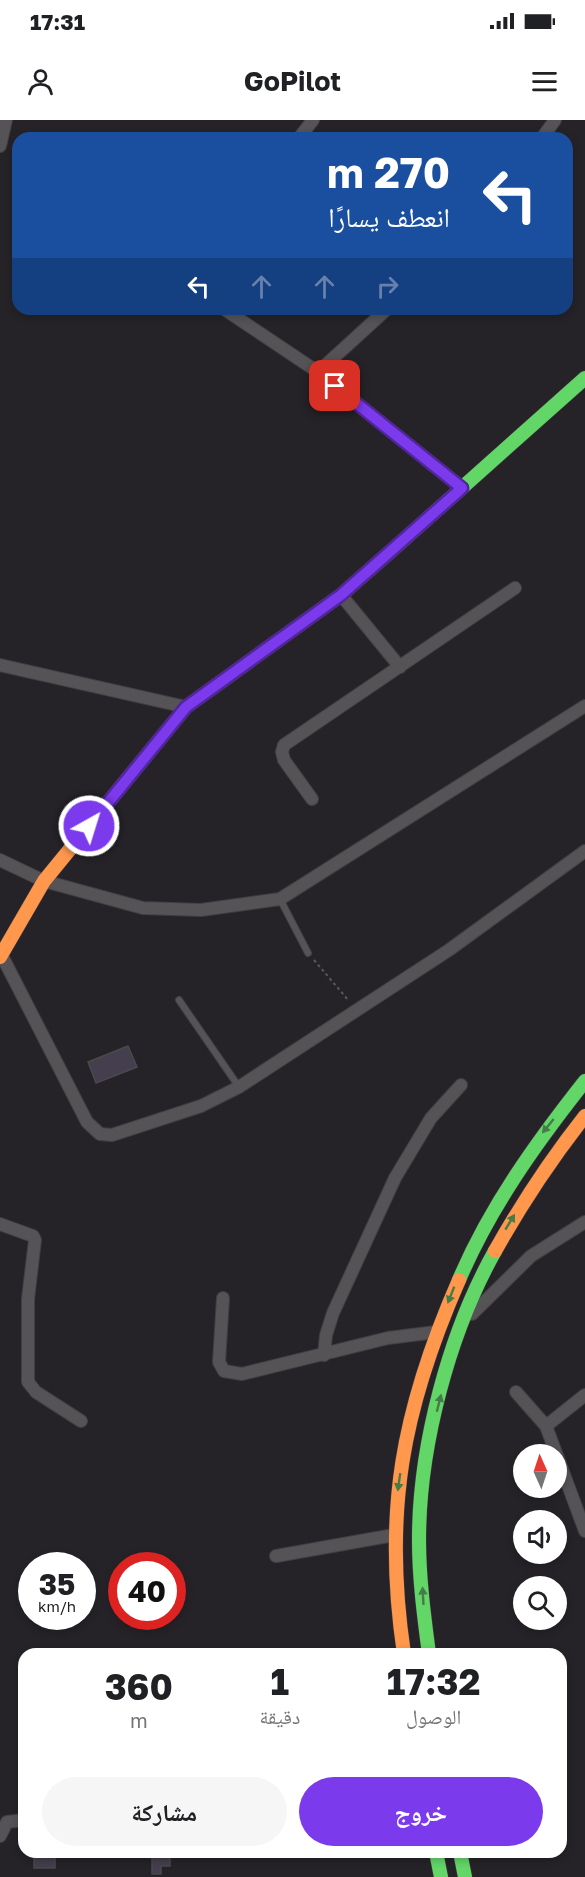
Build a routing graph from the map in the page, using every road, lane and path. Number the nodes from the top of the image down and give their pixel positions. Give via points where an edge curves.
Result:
1 (6, 120) edge
2 (313, 120) edge
3 (304, 132) edge
4 (0, 146) edge
5 (233, 315) edge
6 (380, 315) edge
7 (318, 372) junction
8 (585, 378) edge
9 (462, 488) junction
10 (515, 588) dead end
11 (341, 595) junction
12 (0, 665) edge
13 (400, 668) junction
14 (585, 706) edge
15 (186, 707) junction
16 (312, 799) dead end
17 (585, 851) edge
18 (0, 860) edge
19 (44, 881) junction
20 (280, 899) junction
21 (308, 953) joint
22 (1, 956) edge
23 (179, 1000) dead end
24 (356, 1010) junction
25 (585, 1081) edge
26 (461, 1084) dead end
27 (239, 1086) junction
28 (585, 1116) edge
29 (585, 1222) edge
30 (0, 1224) edge
31 (224, 1298) dead end
32 (461, 1326) junction
33 (436, 1332) junction
34 (324, 1355) junction
35 (516, 1392) dead end
36 (585, 1395) edge
37 (81, 1422) dead end
38 (546, 1426) junction
39 (585, 1531) edge
40 (394, 1535) junction
41 (276, 1556) dead end
42 (403, 1648) edge
43 (428, 1648) edge
44 (18, 1821) edge
45 (0, 1836) edge
46 (437, 1858) edge
47 (461, 1858) edge
48 (441, 1877) edge
49 (465, 1877) edge

1 - 4 street
2 - 3 street
5 - 7 street
6 - 7 street
7 - 9 street
8 - 9 main road
9 - 11 main road
10 - 13 street
11 - 13 street
11 - 15 main road
12 - 15 street
13 - 16 street via 284,745 284,760
14 - 20 street
15 - 19 main road
17 - 24 street via 449,950
18 - 19 street
19 - 20 street via 133,906 179,911
19 - 22 main road
20 - 21 lane
21 - 24 path
22 - 27 street via 87,1122 100,1134 112,1135 201,1106
23 - 27 lane
24 - 27 street
25 -> 33 main road via 538,1140 502,1197 457,1279
26 - 34 street via 431,1118 395,1178 333,1313
32 -> 28 main road via 504,1232 562,1143
29 - 32 street via 531,1256
30 - 37 street via 35,1240 28,1299 28,1382 36,1392
31 - 34 street via 218,1350 224,1371 242,1374
43 -> 32 main road via 419,1525 429,1443
33 - 34 street via 388,1338
33 -> 40 main road via 406,1439
35 - 38 street
36 - 38 street
38 - 39 street
40 - 41 street
40 - 42 main road
44 - 45 street via 7,1822
46 - 48 main road
47 - 49 main road

